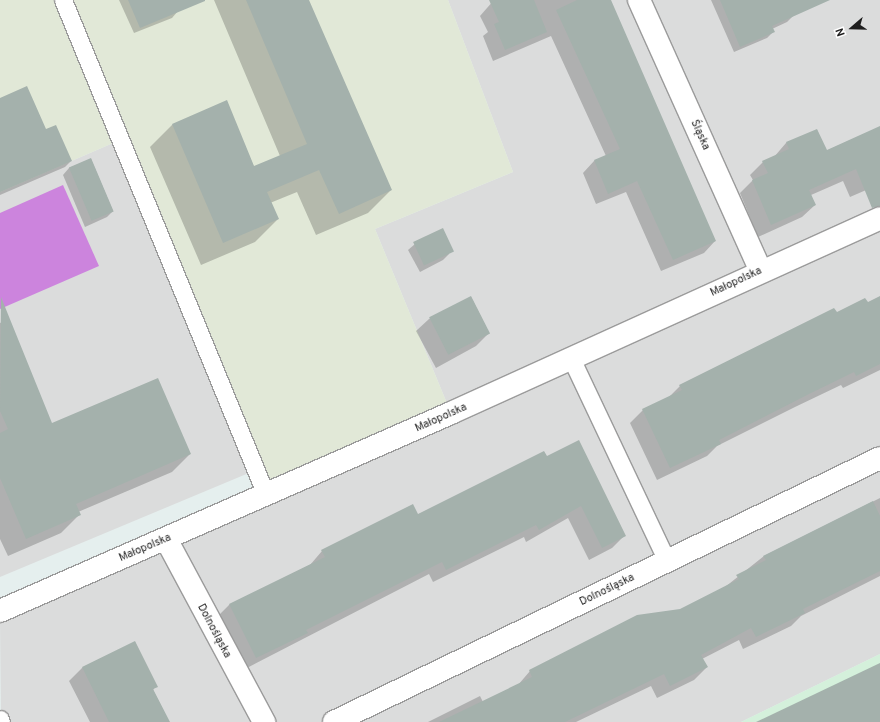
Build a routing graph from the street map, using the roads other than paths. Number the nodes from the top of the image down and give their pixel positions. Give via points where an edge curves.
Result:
1 (63, 0) edge
2 (639, 0) edge
3 (880, 218) edge
4 (761, 271) junction
5 (571, 358) junction
6 (880, 458) edge
7 (266, 495) junction
8 (166, 539) junction
9 (667, 561) junction
10 (0, 611) edge
11 (264, 722) edge
12 (334, 722) edge

1 - 7 lane
2 - 4 street, Śląska
3 - 4 street, Małopolska
4 - 5 street, Małopolska
5 - 7 street, Małopolska
5 - 9 lane
6 - 9 street, Dolnośląska
7 - 8 street, Małopolska
8 - 10 street, Małopolska
8 - 11 street, Dolnośląska
9 - 12 street, Dolnośląska

